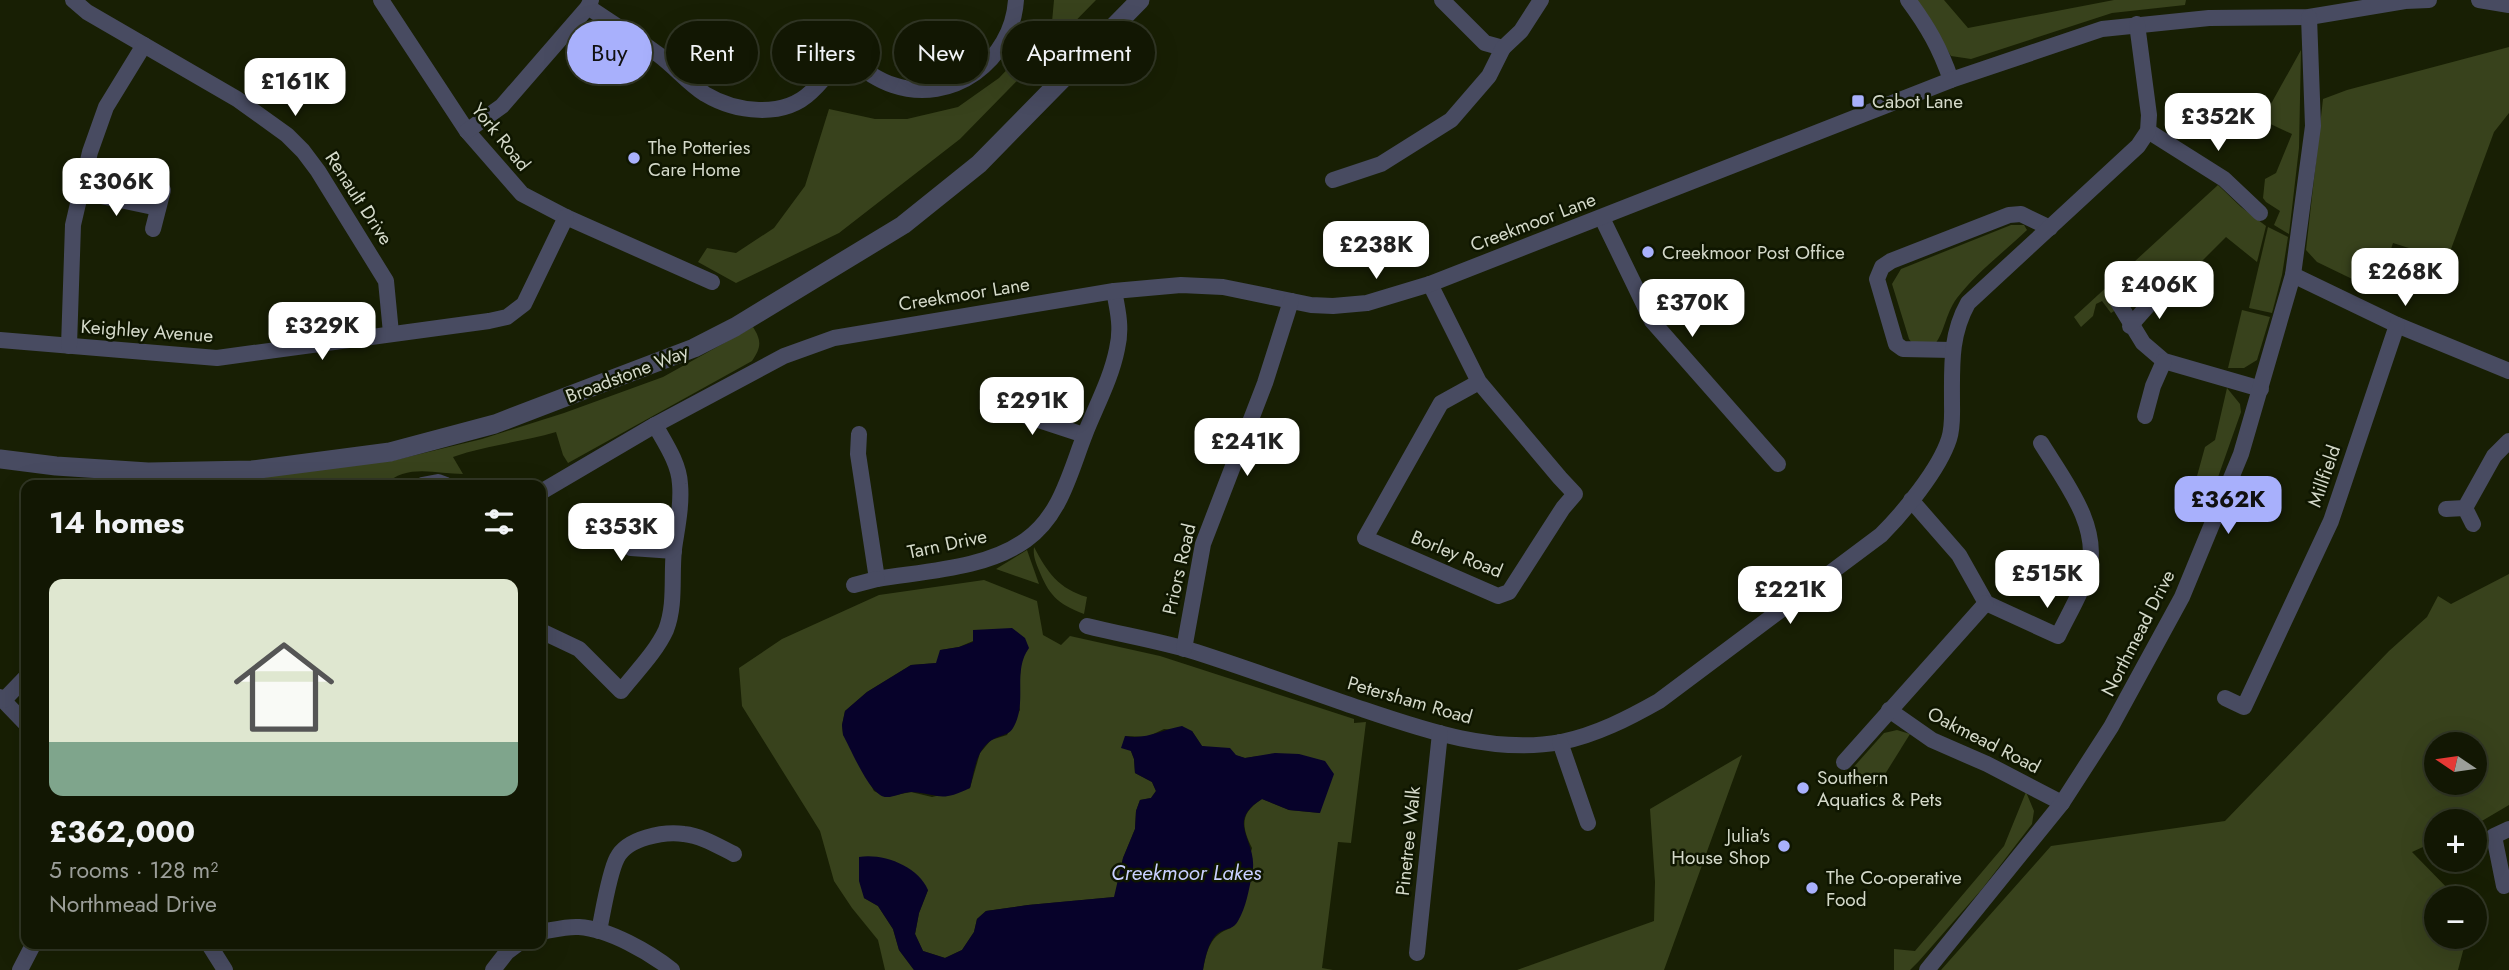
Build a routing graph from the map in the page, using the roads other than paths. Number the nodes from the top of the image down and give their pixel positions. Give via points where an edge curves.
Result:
1 (73, 0) edge
2 (381, 0) edge
3 (1016, 0) edge
4 (1140, 0) edge
5 (1442, 0) edge
6 (1541, 0) edge
7 (1908, 0) edge
8 (2429, 0) edge
9 (2479, 0) edge
10 (589, 3) edge
11 (2509, 5) edge
12 (2309, 17) junction
13 (2137, 24) junction
14 (144, 45) junction
15 (1503, 48) junction
16 (880, 79) edge
17 (1951, 80) junction
18 (817, 84) edge
19 (467, 131) junction
20 (2148, 131) junction
21 (1333, 180) dead end
22 (163, 190) dead end
23 (82, 192) junction
24 (158, 208) junction
25 (2260, 213) dead end
26 (566, 218) junction
27 (1602, 218) junction
28 (2050, 228) junction
29 (153, 229) dead end
30 (2293, 275) junction
31 (712, 282) dead end
32 (1430, 284) junction
33 (1114, 291) junction
34 (2160, 292) dead end
35 (1291, 301) junction
36 (2118, 302) dead end
37 (2398, 325) junction
38 (2130, 326) junction
39 (391, 333) junction
40 (0, 340) edge
41 (69, 346) junction
42 (1952, 350) junction
43 (2164, 361) junction
44 (2509, 370) edge
45 (1479, 382) junction
46 (2261, 389) junction
47 (990, 404) dead end
48 (2145, 416) dead end
49 (655, 425) junction
50 (859, 433) dead end
51 (1084, 435) junction
52 (2509, 441) edge
53 (2041, 443) dead end
54 (0, 459) edge
55 (1778, 464) dead end
56 (546, 489) edge
57 (1911, 500) junction
58 (2465, 508) junction
59 (2446, 509) dead end
60 (583, 522) dead end
61 (2473, 524) dead end
62 (674, 551) junction
63 (877, 579) junction
64 (854, 585) dead end
65 (1986, 603) junction
66 (1087, 626) dead end
67 (546, 633) edge
68 (1184, 649) junction
69 (21, 682) edge
70 (2225, 698) dead end
71 (2, 699) edge
72 (1889, 710) junction
73 (21, 719) edge
74 (1440, 733) junction
75 (1560, 742) junction
76 (1844, 762) dead end
77 (2062, 803) junction
78 (1588, 823) dead end
79 (2509, 829) edge
80 (734, 854) dead end
81 (2504, 886) dead end
82 (546, 931) edge
83 (599, 931) junction
84 (33, 949) edge
85 (212, 949) edge
86 (511, 949) edge
87 (1417, 953) dead end
88 (29, 967) edge
89 (225, 970) edge
90 (493, 970) edge
91 (672, 970) edge
92 (1927, 970) edge

1 - 14 street, Renault Drive
2 - 19 street, York Road
3 - 16 street via 1014,19 1001,47 967,80 921,90
4 - 54 street, Broadstone Way via 979,164 903,225 735,327 682,353 495,424 377,454 253,470 148,472
5 - 15 street via 1485,43
6 - 15 street via 1521,31
7 - 17 street via 1941,51
8 - 12 street, Creekmoor Lane
9 - 11 street
10 - 18 street via 722,103 747,110 775,109 795,103
10 - 19 street via 502,106
12 - 13 street, Creekmoor Lane
12 - 30 street, Northmead Drive via 2313,126
13 - 17 street, Creekmoor Lane via 2102,29
13 - 20 street via 2146,77
14 - 23 street via 106,107
14 - 39 street, Renault Drive via 259,114 303,151 386,281
15 - 21 street via 1489,76 1451,120 1381,164
17 - 27 street, Creekmoor Lane
19 - 26 street, York Road via 522,194
20 - 25 street via 2224,179
20 - 28 street, Petersham Road via 2138,146
22 - 24 street
23 - 24 street
23 - 41 street via 73,225
24 - 29 street
26 - 31 street, York Road
26 - 39 street, Keighley Avenue via 524,304 507,317
27 - 32 street, Creekmoor Lane
27 - 55 street via 1652,321
28 - 42 street, Petersham Road via 1968,303
28 - 42 street via 2021,214 2009,215 1882,267 1877,279 1896,344 1903,349
30 - 37 street
30 - 46 street, Northmead Drive
32 - 35 street, Creekmoor Lane via 1367,303 1333,306
32 - 45 street, Borley Road
33 - 35 street, Creekmoor Lane via 1202,286
33 - 49 street, Creekmoor Lane via 834,338 784,356
33 - 51 street, Tarn Drive via 1118,348
34 - 38 street
35 - 68 street, Priors Road via 1203,544
36 - 38 street
37 - 44 street
37 - 70 street, Millfield via 2331,521 2253,672 2244,707
38 - 43 street
39 - 41 street, Keighley Avenue via 217,358
40 - 41 street, Keighley Avenue
42 - 57 street, Petersham Road via 1949,440
43 - 46 street
43 - 48 street via 2142,396
45 - 45 street, Borley Road via 1575,494 1515,585 1498,596 1365,538 1441,403
46 - 77 street, Northmead Drive via 2241,454 2182,597 2129,698
47 - 51 street
49 - 56 street, Creekmoor Lane
49 - 62 street via 680,484
50 - 63 street via 858,454
51 - 63 street, Tarn Drive via 1053,513 1028,539 988,560
52 - 58 street via 2494,456
53 - 65 street via 2085,523 2090,540 2088,573 2062,639
57 - 65 street via 1959,555
57 - 75 street, Petersham Road via 1881,535 1659,701 1634,716
58 - 59 street
58 - 61 street
60 - 62 street via 631,548
62 - 67 street via 666,628 626,696 579,649
63 - 64 street, Tarn Drive
65 - 72 street, Oakmead Road
66 - 68 street, Petersham Road
68 - 74 street, Petersham Road
69 - 71 street
71 - 73 street
72 - 76 street, Oakmead Road
72 - 77 street, Oakmead Road via 1932,740
74 - 75 street, Petersham Road via 1480,742
74 - 87 street, Pinetree Walk
75 - 78 street
77 - 92 street, Northmead Drive
79 - 81 street via 2494,836
80 - 83 street via 708,840 683,834 629,843 617,858
82 - 83 street via 578,926
83 - 91 street via 652,954
84 - 88 street
85 - 89 street
86 - 90 street

